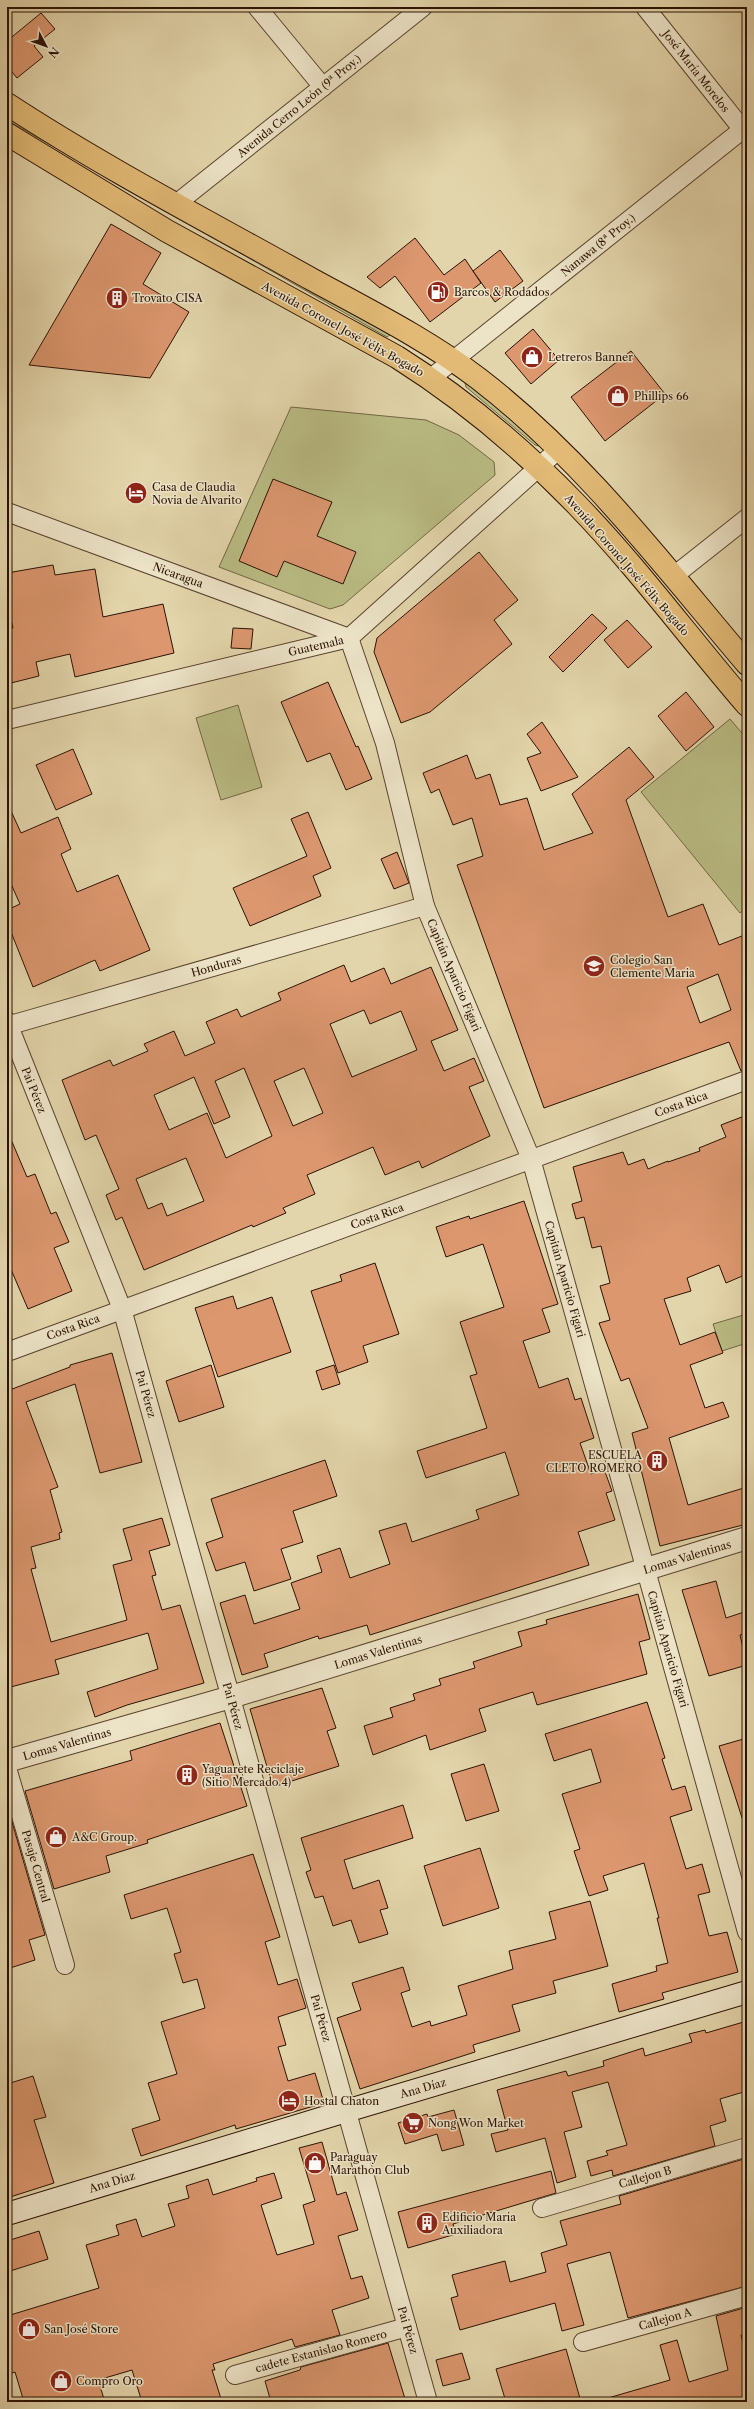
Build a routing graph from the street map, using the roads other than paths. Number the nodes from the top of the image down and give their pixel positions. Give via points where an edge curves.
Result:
1 (258, 7) edge
2 (423, 7) edge
3 (645, 7) edge
4 (323, 87) junction
5 (7, 104) edge
6 (745, 130) edge
7 (7, 134) edge
8 (176, 204) junction
9 (453, 360) junction
10 (431, 378) junction
11 (559, 449) junction
12 (539, 468) junction
13 (7, 512) edge
14 (747, 518) edge
15 (675, 575) junction
16 (349, 638) junction
17 (747, 664) edge
18 (747, 705) edge
19 (7, 720) edge
20 (425, 906) junction
21 (7, 1024) edge
22 (747, 1080) edge
23 (532, 1159) junction
24 (122, 1309) junction
25 (7, 1352) edge
26 (747, 1538) edge
27 (646, 1570) junction
28 (231, 1697) junction
29 (7, 1761) edge
30 (7, 1768) edge
31 (747, 1932) edge
32 (65, 1965) dead end
33 (747, 1992) edge
34 (346, 2111) junction
35 (747, 2147) edge
36 (542, 2208) dead end
37 (7, 2214) edge
38 (747, 2296) edge
39 (407, 2328) junction
40 (583, 2342) dead end
41 (235, 2375) dead end
42 (428, 2402) edge

1 - 4 street
2 - 4 street, Avenida Cerro León (9ª Proy.)
3 - 6 street, José María Morelos
4 - 8 street, Avenida Cerro León (9ª Proy.)
5 - 8 main road
6 - 9 street, Nanawa (8ª Proy.)
7 - 10 main road, Avenida Coronel José Félix Bogado via 167,231 398,357
8 - 9 main road via 404,330
9 - 10 street, Nanawa (8ª Proy.)
9 - 11 main road via 485,384
10 - 12 main road, Avenida Coronel José Félix Bogado
11 - 12 street, Guatemala
11 - 15 main road
12 - 16 street, Guatemala
12 - 18 main road, Avenida Coronel José Félix Bogado via 586,516
13 - 16 street, Nicaragua
14 - 15 street
15 - 17 main road
16 - 19 street, Guatemala
16 - 20 street, Capitán Aparicio Figari via 385,743
20 - 21 street, Honduras
20 - 23 street, Capitán Aparicio Figari
21 - 24 street, Pai Pérez
22 - 23 street, Costa Rica
23 - 24 street, Costa Rica
23 - 27 street, Capitán Aparicio Figari
24 - 25 street, Costa Rica
24 - 28 street, Pai Pérez
26 - 27 street, Lomas Valentinas
27 - 28 street, Lomas Valentinas
27 - 31 street, Capitán Aparicio Figari
28 - 29 street, Lomas Valentinas
28 - 34 street, Pai Pérez
30 - 32 street, Pasaje Central
33 - 34 street, Ana Díaz
34 - 37 street, Ana Díaz
34 - 39 street, Pai Pérez
35 - 36 street, Callejon B
38 - 40 street, Callejon A
39 - 41 street, cadete Estanislao Romero
39 - 42 street, Pai Pérez

